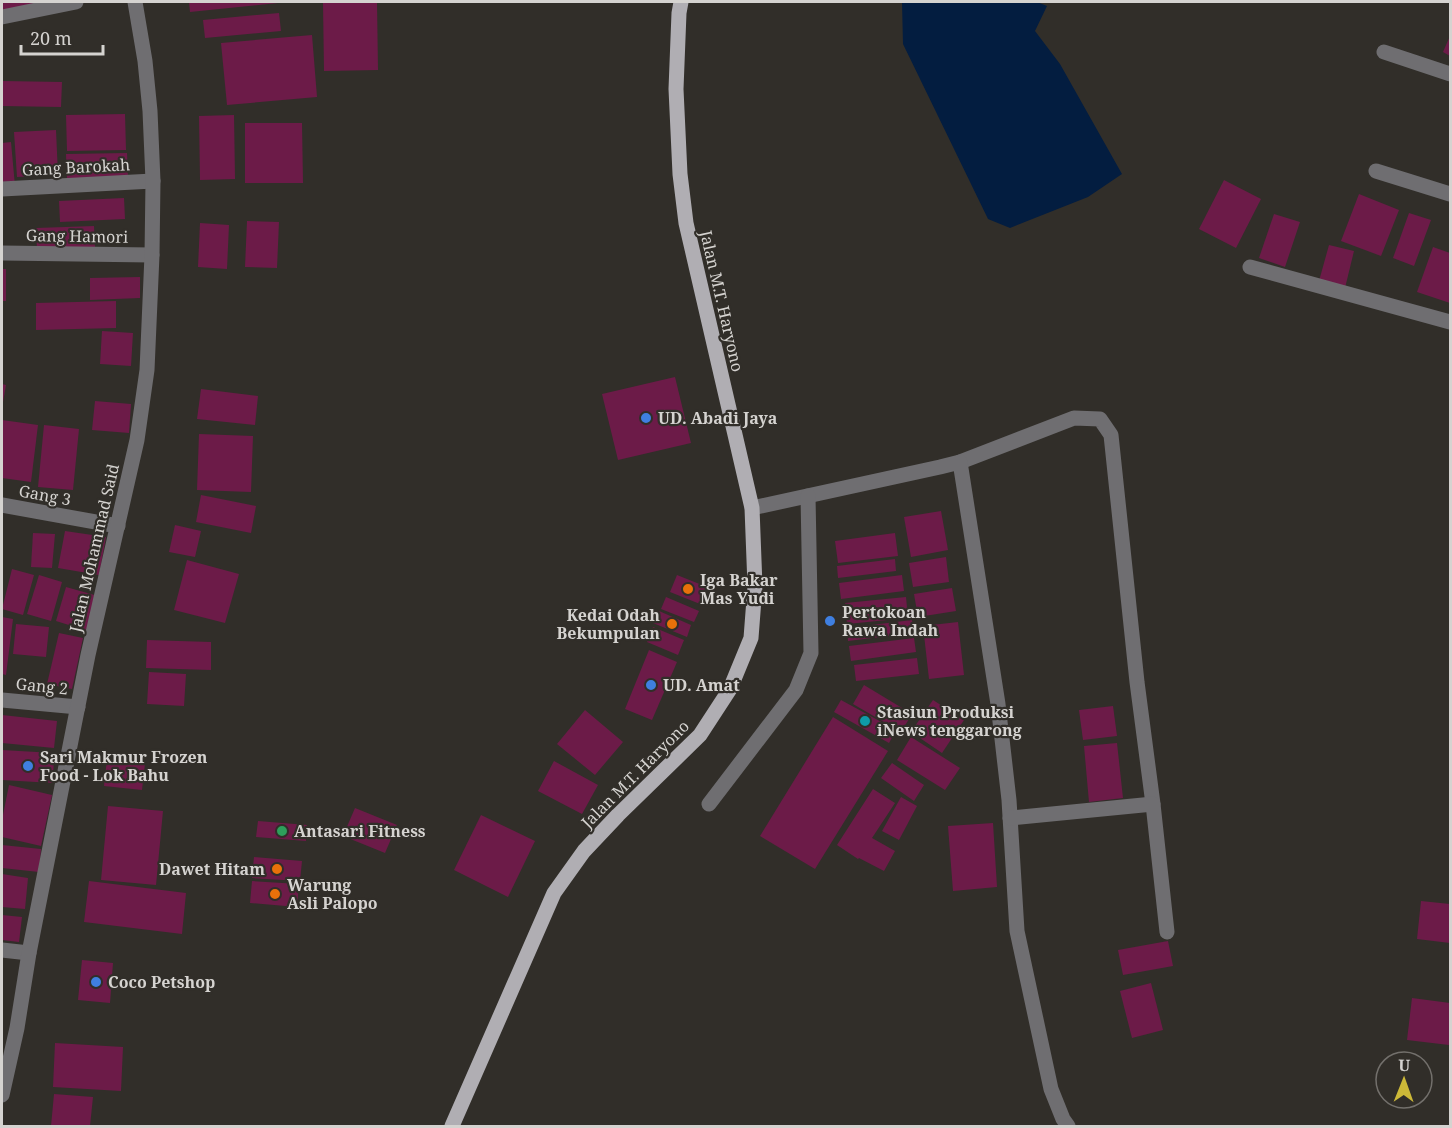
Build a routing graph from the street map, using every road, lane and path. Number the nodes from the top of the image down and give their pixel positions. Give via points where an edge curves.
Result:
1 (76, 2) edge
2 (135, 2) edge
3 (681, 2) edge
4 (2, 17) edge
5 (1384, 52) dead end
6 (1450, 74) edge
7 (1376, 171) dead end
8 (153, 181) junction
9 (2, 189) edge
10 (1450, 194) edge
11 (2, 253) edge
12 (152, 255) junction
13 (1250, 267) dead end
14 (1450, 322) edge
15 (960, 462) junction
16 (808, 496) junction
17 (2, 505) edge
18 (752, 508) junction
19 (118, 526) junction
20 (2, 700) edge
21 (78, 708) junction
22 (709, 804) dead end
23 (1153, 804) junction
24 (1010, 818) junction
25 (1167, 932) dead end
26 (2, 950) edge
27 (29, 953) junction
28 (9, 1027) edge
29 (2, 1095) edge
30 (452, 1126) edge
31 (1068, 1126) edge

1 - 4 street
2 - 8 street, Jalan Mohammad Said via 147,81
3 - 18 main road, Jalan M.T. Haryono via 676,89 686,223
5 - 6 street
7 - 10 street
8 - 9 street, Gang Barokah
8 - 12 street, Jalan Mohammad Said
11 - 12 street, Gang Hamori
12 - 19 street, Jalan Mohammad Said via 147,370
13 - 14 street
15 - 16 street
15 - 23 street via 1074,418 1100,419 1111,435
15 - 24 street via 998,704
16 - 18 street
16 - 22 street via 811,653 796,690
17 - 19 street, Gang 3
18 - 30 main road, Jalan M.T. Haryono via 755,586 751,638 730,689 700,735 584,851 554,893
19 - 21 street, Jalan Mohammad Said
20 - 21 street, Gang 2
21 - 27 street, Jalan Mohammad Said
23 - 24 street
23 - 25 street
24 - 31 street via 1017,931 1051,1089
26 - 27 street
27 - 28 street, Jalan Mohammad Said
28 - 29 street, Jalan Mohammad Said

